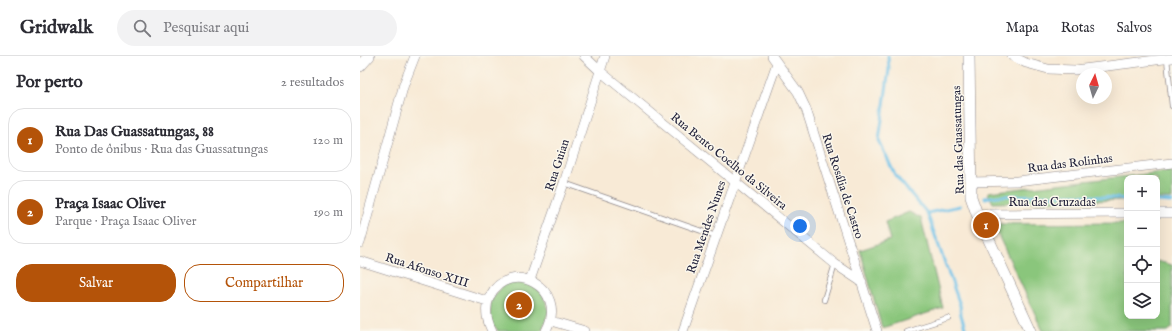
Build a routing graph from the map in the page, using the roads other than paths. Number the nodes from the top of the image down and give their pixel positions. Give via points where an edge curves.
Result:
1 (415, 56) edge
2 (584, 56) edge
3 (605, 56) edge
4 (969, 56) edge
5 (1012, 56) edge
6 (1169, 58) edge
7 (774, 59) edge
8 (600, 71) junction
9 (1172, 106) edge
10 (1172, 163) edge
11 (735, 182) junction
12 (970, 182) junction
13 (564, 183) junction
14 (1124, 213) edge
15 (1160, 213) edge
16 (1172, 213) edge
17 (978, 214) junction
18 (716, 236) junction
19 (360, 243) edge
20 (360, 261) edge
21 (836, 264) junction
22 (530, 280) junction
23 (862, 282) junction
24 (824, 300) dead end
25 (487, 301) junction
26 (948, 318) dead end
27 (551, 321) junction
28 (492, 331) edge
29 (546, 331) edge
30 (585, 331) edge
31 (683, 331) edge
32 (877, 331) edge
33 (906, 331) edge
34 (1031, 331) edge

1 - 19 street via 404,84
2 - 8 street, Rua Bento Coelho da Silveira
3 - 8 street, Rua Guian
4 - 12 street, Rua das Guassatungas
5 - 6 street via 1048,69 1075,70
6 - 9 lane
7 - 11 street, Rua Mendes Nunes
7 - 23 street, Rua Rosália de Castro via 798,92 806,109
8 - 11 street, Rua Bento Coelho da Silveira
8 - 13 street, Rua Guian
10 - 12 street, Rua das Rolinhas via 1017,181
11 - 18 street, Rua Mendes Nunes
11 - 21 street, Rua Bento Coelho da Silveira
12 - 17 street, Rua das Guassatungas via 971,197
13 - 18 lane
13 - 22 street, Rua Guian
14 - 17 street, Rua das Cruzadas
15 - 16 street
17 - 34 street, Rua das Guassatungas
18 - 31 street, Rua Mendes Nunes
20 - 25 street, Rua Afonso XIII
21 - 23 street, Rua Bento Coelho da Silveira
21 - 24 lane
22 - 25 street via 519,278 499,284
22 - 27 street via 546,292 552,311
23 - 32 street, Rua Rosália de Castro
25 - 28 street via 486,317
26 - 33 lane
27 - 29 street
27 - 30 street

